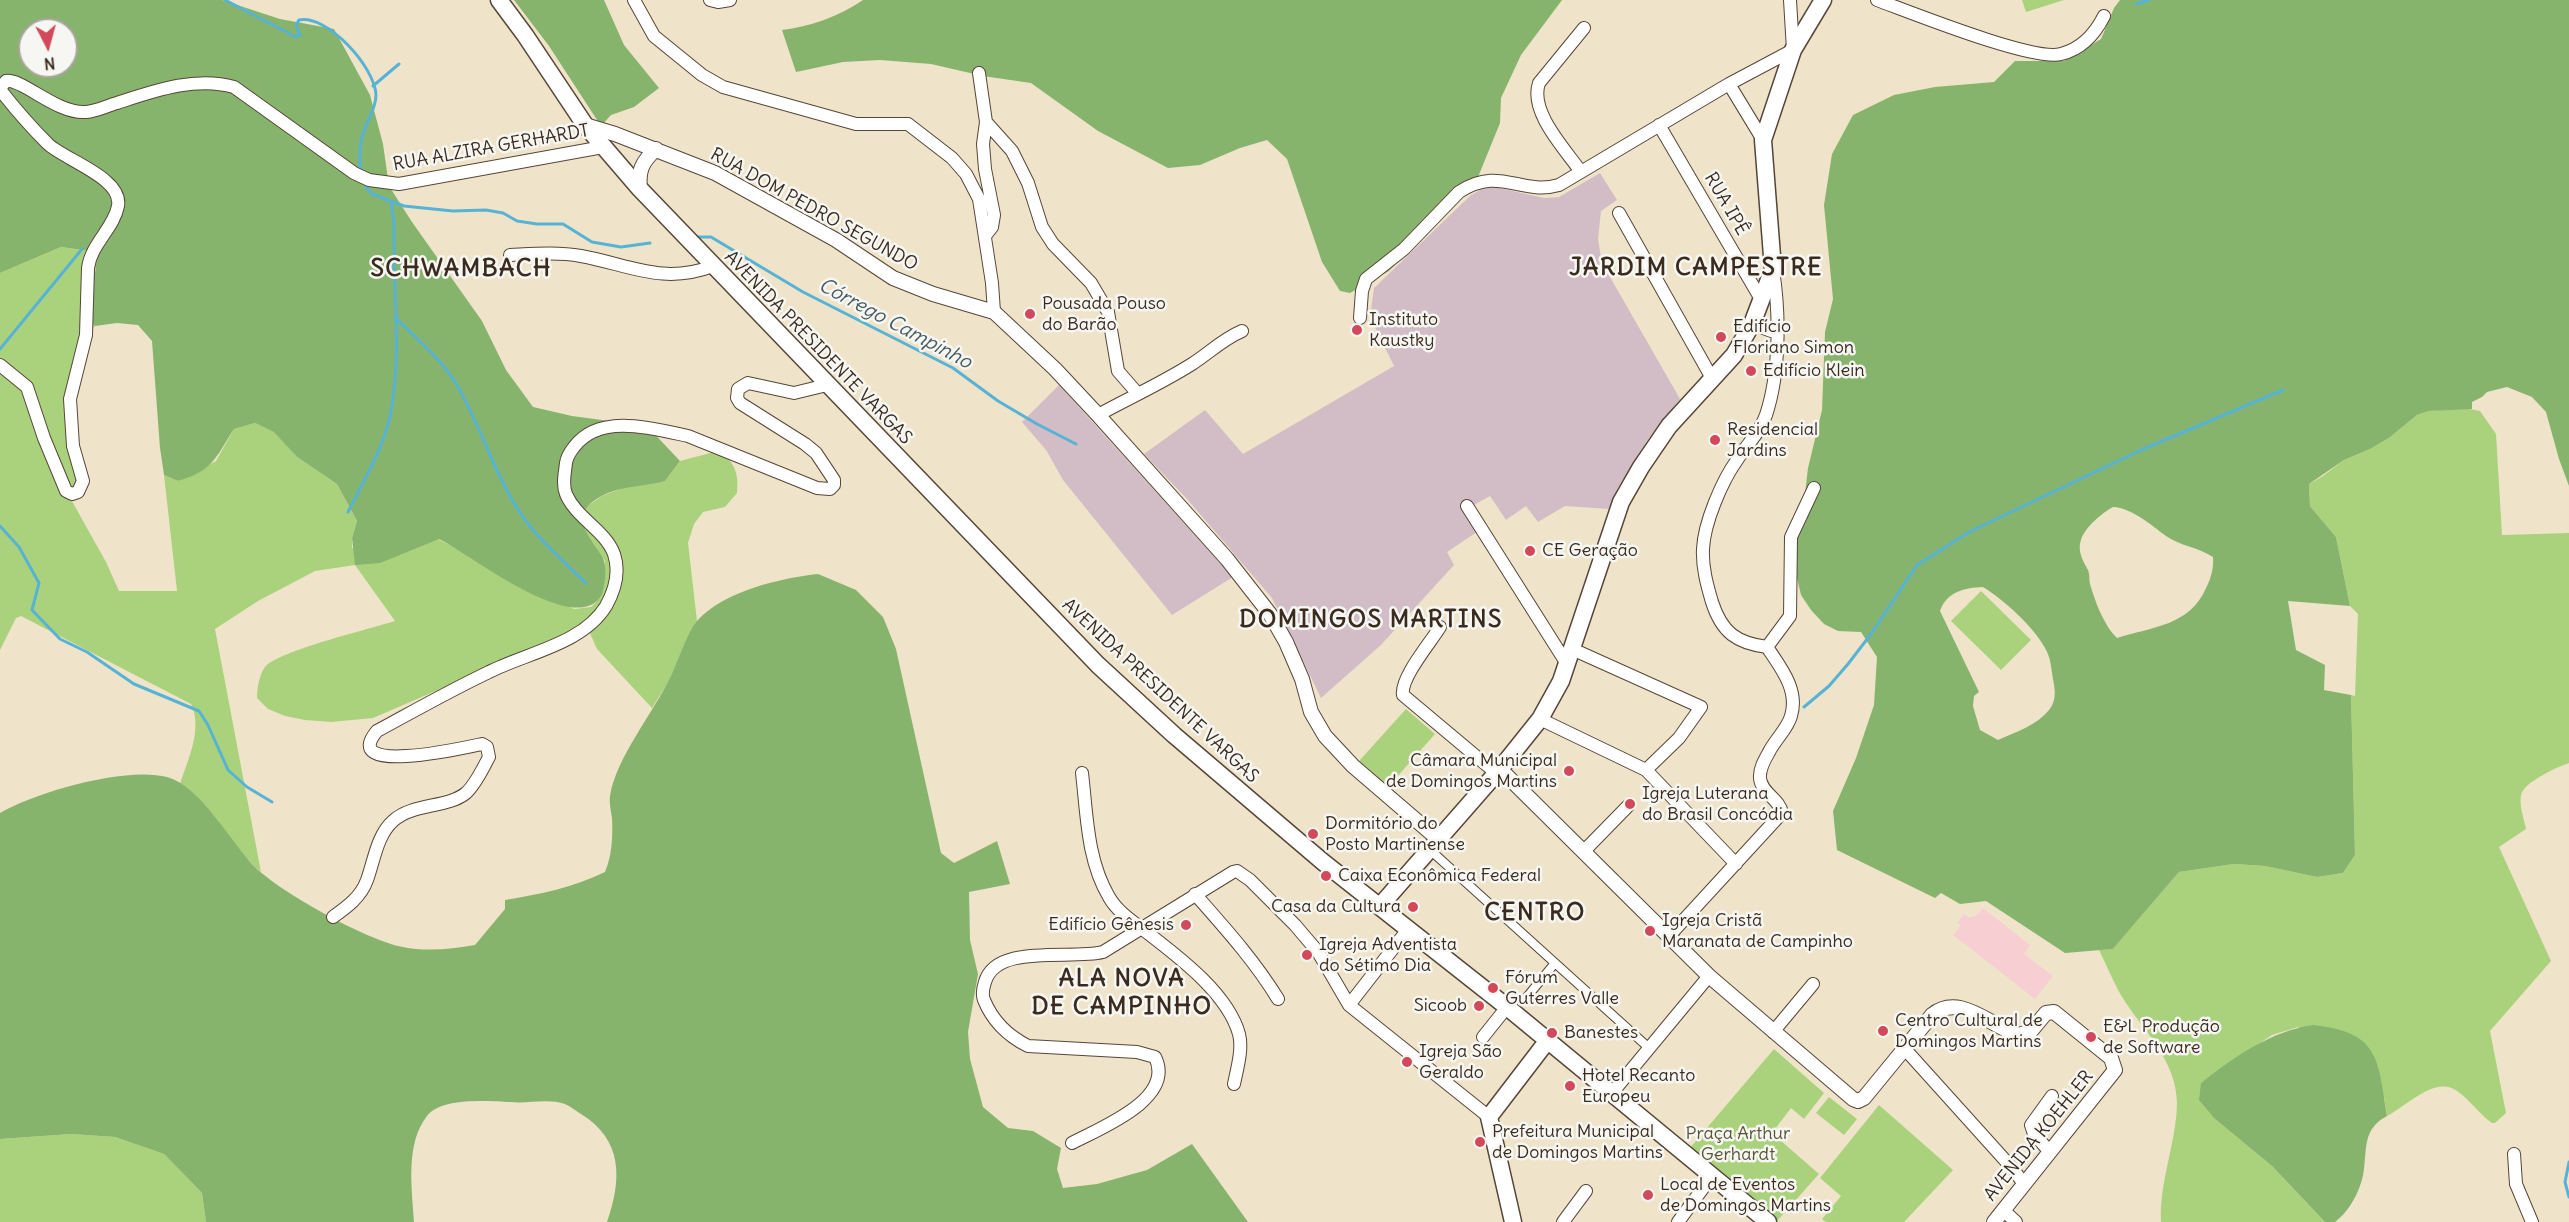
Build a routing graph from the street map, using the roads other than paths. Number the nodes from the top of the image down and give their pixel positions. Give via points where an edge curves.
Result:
1 (499, 0) edge
2 (634, 0) edge
3 (710, 0) edge
4 (729, 0) edge
5 (1790, 0) edge
6 (1823, 0) edge
7 (1877, 0) edge
8 (2104, 16) dead end
9 (1584, 28) dead end
10 (1793, 50) junction
11 (979, 74) dead end
12 (1730, 84) junction
13 (986, 122) junction
14 (585, 125) junction
15 (1659, 125) junction
16 (1763, 140) junction
17 (603, 147) junction
18 (656, 149) junction
19 (1581, 172) junction
20 (640, 189) junction
21 (1619, 213) dead end
22 (985, 236) junction
23 (510, 255) dead end
24 (713, 266) junction
25 (1773, 269) junction
26 (1762, 302) junction
27 (994, 312) junction
28 (1360, 318) dead end
29 (1752, 324) junction
30 (1242, 331) dead end
31 (1777, 333) junction
32 (0, 365) edge
33 (1713, 380) junction
34 (827, 385) junction
35 (1138, 394) junction
36 (1098, 415) junction
37 (1814, 488) dead end
38 (1467, 506) dead end
39 (1440, 627) dead end
40 (1767, 647) junction
41 (1570, 657) junction
42 (1540, 719) junction
43 (1646, 770) junction
44 (1498, 771) junction
45 (1082, 774) dead end
46 (1628, 806) dead end
47 (1433, 844) junction
48 (1584, 851) junction
49 (1736, 864) junction
50 (1195, 894) junction
51 (1380, 906) junction
52 (333, 917) dead end
53 (1408, 928) junction
54 (1142, 929) junction
55 (1669, 936) junction
56 (1555, 963) junction
57 (1709, 976) junction
58 (1813, 984) dead end
59 (1526, 998) dead end
60 (1278, 999) dead end
61 (1349, 1005) junction
62 (1507, 1007) junction
63 (1773, 1032) junction
64 (1483, 1037) dead end
65 (1548, 1040) junction
66 (1649, 1048) junction
67 (1904, 1048) junction
68 (1234, 1083) dead end
69 (1612, 1093) junction
70 (2052, 1096) dead end
71 (1489, 1117) junction
72 (1072, 1143) dead end
73 (2050, 1152) junction
74 (2514, 1154) dead end
75 (1712, 1176) junction
76 (2024, 1184) junction
77 (1586, 1191) dead end
78 (2003, 1210) junction
79 (1513, 1222) edge
80 (1563, 1222) edge
81 (1678, 1222) edge
82 (1768, 1222) edge
83 (1994, 1222) edge
84 (2016, 1222) edge
85 (2532, 1222) edge

1 - 14 main road, AVENIDA PRESIDENTE VARGAS
2 - 22 street via 654,36 723,87 856,124 912,125 966,174 979,199
3 - 4 street
5 - 10 street
6 - 10 main road
7 - 8 street via 2004,44 2052,56 2072,50 2090,38
9 - 19 street via 1536,92 1540,113
10 - 12 street
10 - 16 main road
11 - 13 street
12 - 15 street
12 - 16 street
13 - 22 street via 985,169 994,215
13 - 35 street via 1012,151 1028,183 1042,227 1091,283 1108,312 1119,371
14 - 17 main road, AVENIDA PRESIDENTE VARGAS
14 - 18 street, RUA DOM PEDRO SEGUNDO
15 - 19 street
15 - 26 street, RUA IPÊ
16 - 25 main road
17 - 20 main road, AVENIDA PRESIDENTE VARGAS
17 - 32 street, RUA ALZIRA GERHARDT via 386,184 354,174 234,87 201,82 84,112 53,105 13,81 6,81 2,92 50,147 88,168 113,187 119,198 115,214 87,268 86,335 70,399 73,446 83,481 78,492 66,491 27,387
18 - 20 street via 638,172
18 - 27 street, RUA DOM PEDRO SEGUNDO via 757,195 893,278
19 - 28 street via 1545,189 1504,180 1471,184 1404,249 1366,279
20 - 24 main road, AVENIDA PRESIDENTE VARGAS
21 - 33 street
22 - 27 street
23 - 24 street via 563,254 664,276 689,274
24 - 34 main road, AVENIDA PRESIDENTE VARGAS
25 - 26 main road
25 - 31 street
26 - 29 main road
27 - 36 street
29 - 31 street
29 - 33 main road
30 - 35 street
31 - 40 street via 1772,394 1766,415 1760,430 1726,477 1703,548 1705,575 1716,613 1735,639
33 - 41 main road via 1669,426 1621,502
34 - 51 main road, AVENIDA PRESIDENTE VARGAS via 1098,665 1243,794
34 - 52 street via 794,393 748,383 736,394 740,403 816,453 834,480 830,489 817,488 672,432 615,425 582,436 567,456 564,480 573,505 614,554 616,584 605,608 580,632 556,645 492,670 377,731 370,744 378,755 413,756 482,744 489,757 462,796 393,820 372,859 367,881 357,897
35 - 36 street
36 - 47 street via 1227,559 1270,614 1286,642 1311,712 1325,736
37 - 40 street via 1791,537 1790,616
38 - 41 street
39 - 44 street via 1407,677 1403,695
40 - 49 street via 1794,697 1791,717 1760,772 1761,783 1782,813
41 - 42 main road via 1558,690
41 - 43 street via 1701,707 1679,738
42 - 43 street
42 - 44 main road
43 - 49 street
44 - 47 main road
44 - 48 street
45 - 54 street via 1090,848 1102,881 1109,898
46 - 48 street
47 - 51 main road
47 - 56 street
48 - 55 street
49 - 55 street
50 - 54 street
50 - 60 street via 1241,945
50 - 61 street via 1229,873 1237,872 1250,880 1318,952
51 - 53 main road, AVENIDA PRESIDENTE VARGAS
53 - 61 street
53 - 62 main road, AVENIDA PRESIDENTE VARGAS
54 - 68 street via 1200,975 1232,1018 1240,1044
54 - 72 street via 1092,955 1041,955 998,963 985,982 982,996 988,1011 1002,1028 1028,1046 1137,1052 1155,1057 1159,1064 1158,1079 1141,1104
55 - 57 street
56 - 59 street
56 - 66 street
57 - 63 street
57 - 66 street
58 - 63 street
61 - 71 street
62 - 64 street
62 - 65 main road, AVENIDA PRESIDENTE VARGAS
63 - 67 street via 1858,1101
65 - 69 main road, AVENIDA PRESIDENTE VARGAS
65 - 71 main road
66 - 69 street
67 - 73 street, AVENIDA KOEHLER via 1942,1007 1960,1007 2019,1035 2031,1031 2050,1012 2059,1015 2111,1058 2115,1070
67 - 76 street
69 - 75 main road, AVENIDA PRESIDENTE VARGAS
70 - 73 street via 2031,1125
71 - 79 main road
73 - 76 street, AVENIDA KOEHLER
74 - 85 street via 2516,1184
75 - 81 street
75 - 82 main road, AVENIDA PRESIDENTE VARGAS
76 - 78 street, AVENIDA KOEHLER
77 - 80 street
78 - 83 street, AVENIDA KOEHLER
78 - 84 street

